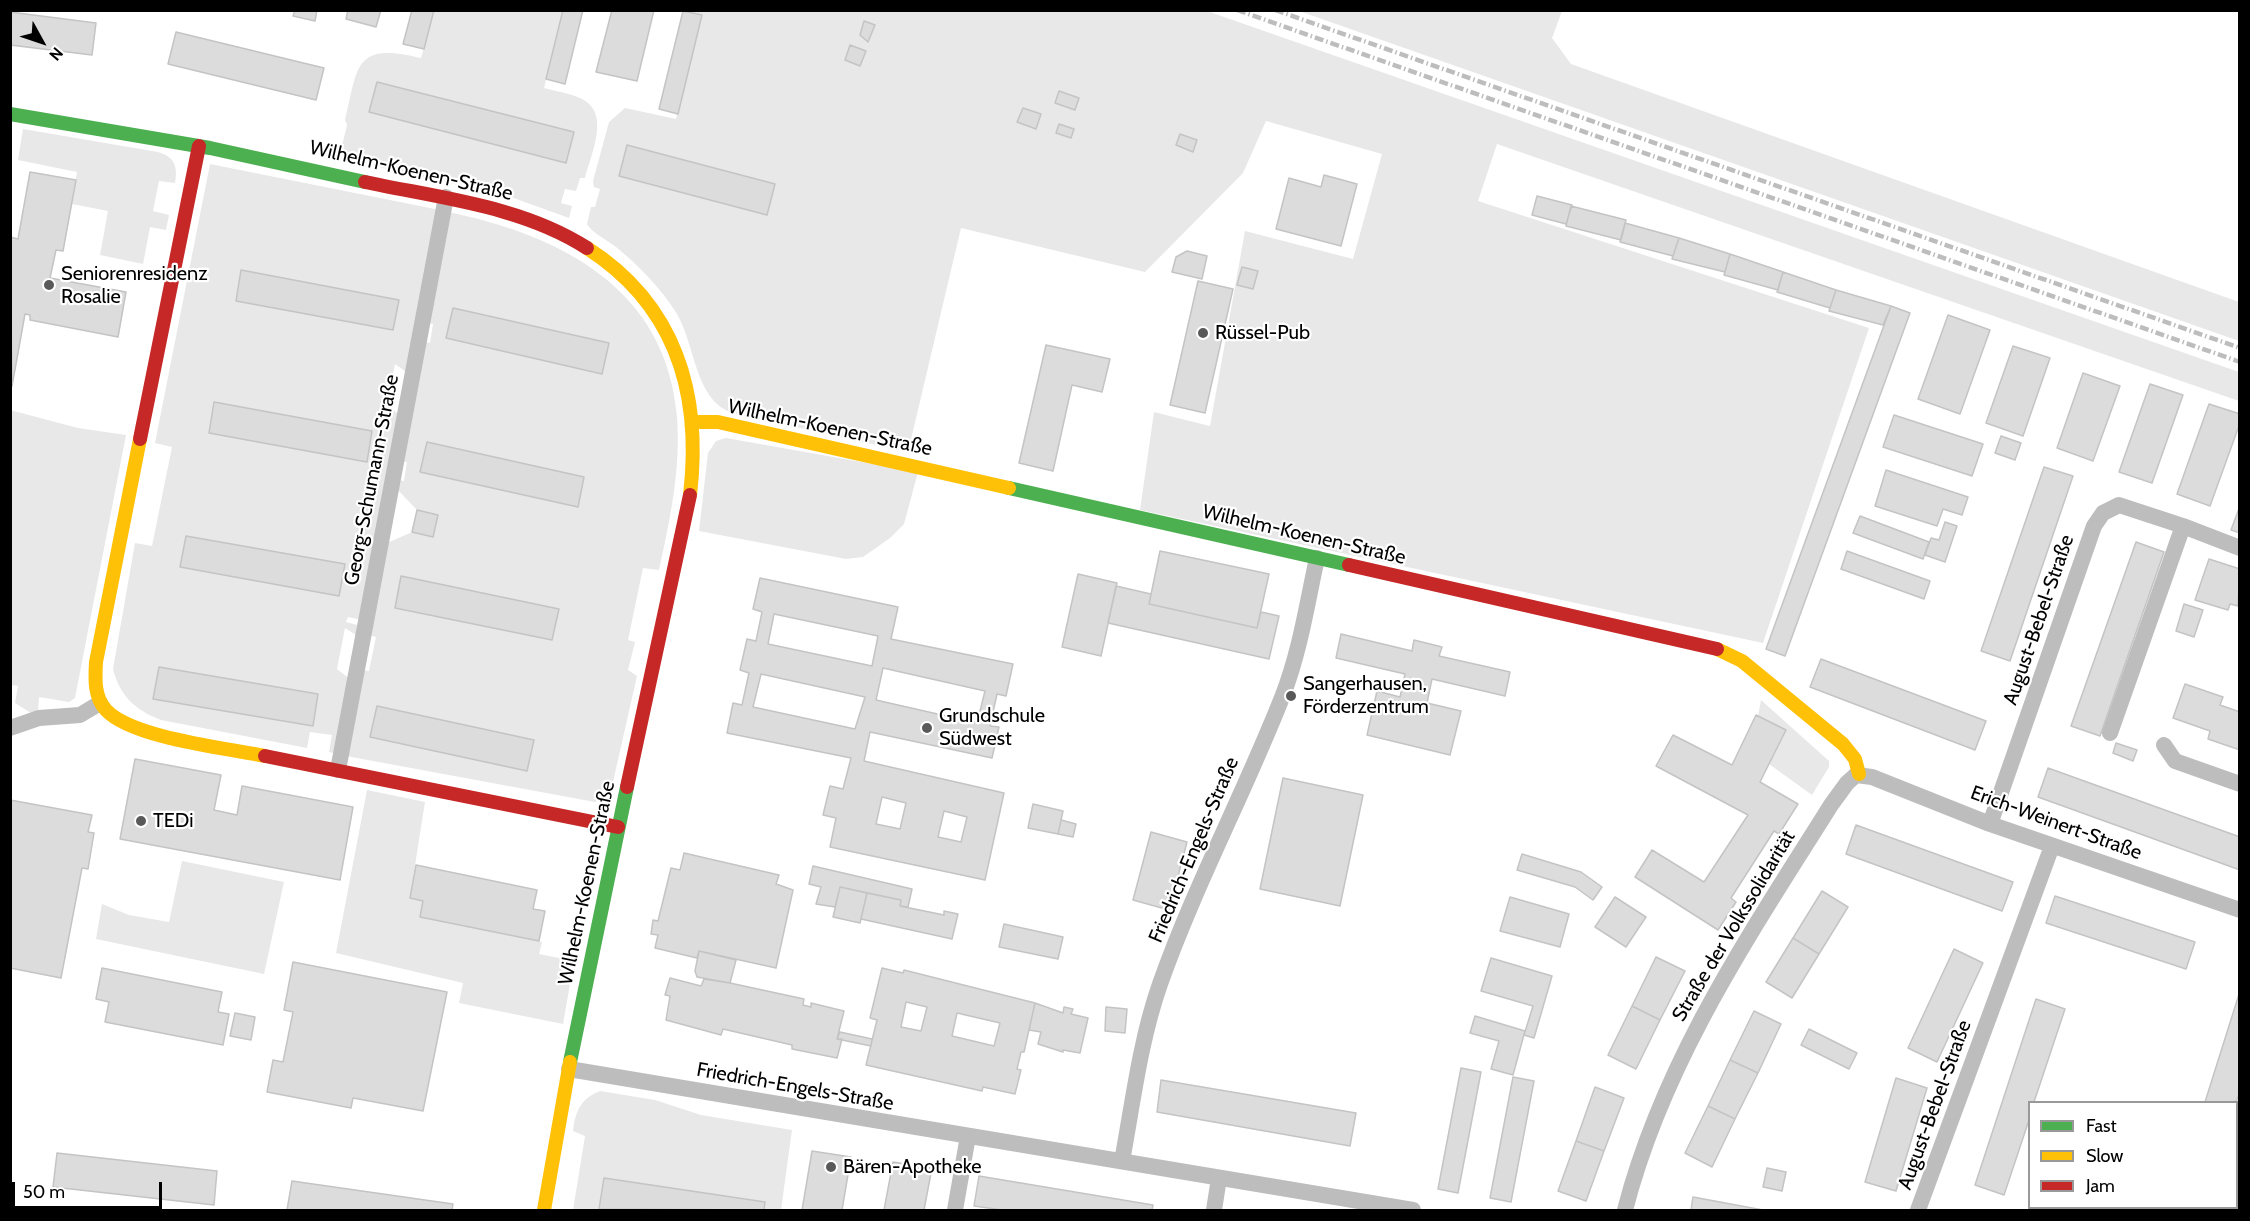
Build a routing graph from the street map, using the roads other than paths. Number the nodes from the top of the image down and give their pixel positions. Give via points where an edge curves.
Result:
1 (10, 114) edge
2 (199, 146) junction
3 (446, 197) junction
4 (693, 422) junction
5 (2183, 526) junction
6 (2240, 548) edge
7 (1317, 558) junction
8 (100, 703) junction
9 (10, 729) edge
10 (2110, 733) dead end
11 (2164, 745) dead end
12 (338, 770) junction
13 (1859, 774) junction
14 (2240, 784) edge
15 (1990, 824) junction
16 (618, 827) junction
17 (2052, 846) junction
18 (2240, 910) edge
19 (568, 1070) junction
20 (968, 1136) junction
21 (1122, 1161) junction
22 (1219, 1178) junction
23 (544, 1210) edge
24 (955, 1210) edge
25 (1214, 1210) edge
26 (1413, 1210) edge
27 (1625, 1210) edge
28 (1918, 1210) edge

1 - 2 street, Wilhelm-Koenen-Straße
2 - 3 street, Wilhelm-Koenen-Straße
2 - 8 street via 96,662 94,685
3 - 4 street, Wilhelm-Koenen-Straße via 514,214 554,229 616,267 644,295 666,330 683,372
3 - 12 street, Georg-Schumann-Straße
4 - 7 street, Wilhelm-Koenen-Straße via 718,422
4 - 16 street, Wilhelm-Koenen-Straße via 693,464 681,541
5 - 6 street, August-Bebel-Straße
5 - 10 street
5 - 15 street, August-Bebel-Straße via 2122,505 2099,517
7 - 13 street, Wilhelm-Koenen-Straße via 1725,651 1843,744 1855,759
7 - 21 street, Friedrich-Engels-Straße via 1283,694 1160,985 1143,1045
8 - 9 street via 80,715 39,718
8 - 12 street via 110,714 150,733
11 - 14 street via 2175,761
12 - 16 street
13 - 15 street, Erich-Weinert-Straße
13 - 27 street, Straße der Volkssolidarität via 1849,779 1831,805 1708,1004 1655,1119
15 - 17 street, Erich-Weinert-Straße
16 - 19 street, Wilhelm-Koenen-Straße
17 - 18 street, Erich-Weinert-Straße
17 - 28 street, August-Bebel-Straße
19 - 20 street, Friedrich-Engels-Straße
19 - 23 street, Wilhelm-Koenen-Straße
20 - 21 street, Friedrich-Engels-Straße
20 - 24 street
21 - 22 street, Friedrich-Engels-Straße
22 - 25 street
22 - 26 street, Friedrich-Engels-Straße

